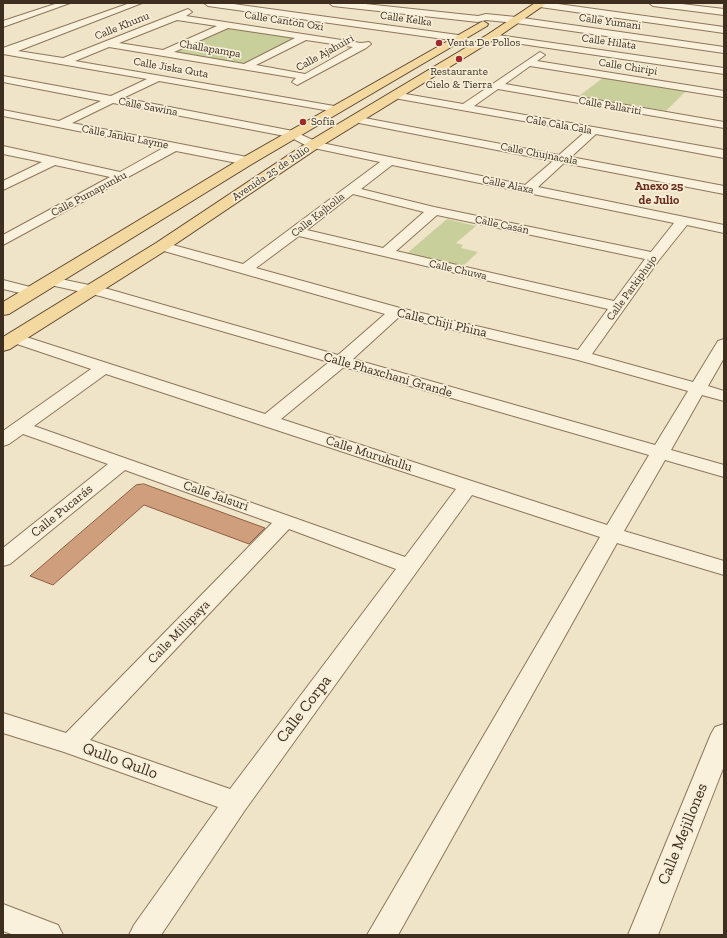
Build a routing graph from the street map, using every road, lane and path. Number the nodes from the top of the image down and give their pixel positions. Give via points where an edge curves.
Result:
1 (66, 3) edge
2 (138, 3) edge
3 (208, 3) edge
4 (333, 3) edge
5 (378, 3) edge
6 (518, 3) edge
7 (611, 3) edge
8 (653, 3) edge
9 (541, 4) edge
10 (679, 5) edge
11 (312, 9) dead end
12 (598, 12) junction
13 (724, 12) edge
14 (299, 16) junction
15 (176, 17) junction
16 (489, 18) junction
17 (516, 20) junction
18 (3, 24) edge
19 (227, 25) junction
20 (702, 26) junction
21 (393, 29) junction
22 (724, 30) edge
23 (305, 37) junction
24 (490, 37) junction
25 (458, 38) junction
26 (109, 44) junction
27 (683, 44) junction
28 (363, 46) junction
29 (552, 46) junction
30 (724, 50) edge
31 (5, 52) edge
32 (164, 53) junction
33 (66, 62) junction
34 (663, 62) junction
35 (529, 63) junction
36 (245, 67) junction
37 (724, 71) edge
38 (598, 75) junction
39 (308, 77) junction
40 (157, 78) junction
41 (3, 79) edge
42 (497, 86) junction
43 (699, 90) junction
44 (724, 94) edge
45 (394, 95) junction
46 (269, 98) junction
47 (567, 98) junction
48 (111, 100) junction
49 (464, 108) junction
50 (336, 109) junction
51 (3, 113) edge
52 (674, 117) junction
53 (354, 119) junction
54 (61, 124) junction
55 (724, 125) edge
56 (593, 131) junction
57 (293, 134) junction
58 (313, 144) junction
59 (174, 147) junction
60 (3, 150) edge
61 (724, 154) edge
62 (561, 159) junction
63 (390, 160) junction
64 (53, 161) junction
65 (247, 161) junction
66 (122, 176) junction
67 (3, 186) edge
68 (528, 189) junction
69 (351, 190) junction
70 (724, 190) edge
71 (434, 211) junction
72 (683, 221) junction
73 (3, 227) edge
74 (724, 229) edge
75 (20, 232) junction
76 (298, 232) junction
77 (3, 241) edge
78 (162, 246) junction
79 (385, 253) junction
80 (654, 257) junction
81 (244, 270) junction
82 (51, 281) junction
83 (3, 284) edge
84 (89, 291) junction
85 (33, 292) junction
86 (618, 307) junction
87 (3, 310) edge
88 (396, 312) junction
89 (9, 342) edge
90 (724, 344) edge
91 (582, 356) junction
92 (340, 362) junction
93 (104, 367) junction
94 (698, 389) junction
95 (724, 396) edge
96 (269, 420) junction
97 (21, 427) junction
98 (3, 440) edge
99 (661, 453) junction
100 (122, 463) junction
101 (724, 472) edge
102 (468, 486) junction
103 (286, 521) junction
104 (612, 534) junction
105 (3, 559) edge
106 (410, 567) junction
107 (724, 568) edge
108 (3, 723) edge
109 (724, 734) edge
110 (71, 744) junction
111 (236, 802) junction
112 (3, 918) edge
113 (48, 935) edge
114 (144, 935) edge
115 (382, 935) edge
116 (643, 935) edge

1 - 18 street
2 - 31 street
3 - 14 street, Calle Kelka
3 - 15 street, Calle Khunu
4 - 16 street via 478,19
5 - 16 street
6 - 16 main road, Avenida 25 de Julio
7 - 12 street
8 - 10 street
9 - 12 street
9 - 17 main road, Avenida 25 de Julio
10 - 13 street
11 - 14 street
12 - 20 street
14 - 21 street, Calle Kelka
15 - 19 street, Calle Cantón Oxi
15 - 26 street, Calle Khunu
16 - 17 street, Calle Yumani
16 - 25 main road, Avenida 25 de Julio
17 - 24 main road, Avenida 25 de Julio
17 - 27 street, Calle Yumani
19 - 23 street, Calle Cantón Oxi
19 - 32 street
20 - 22 street
20 - 27 street
21 - 25 street, Calle Kelka
21 - 28 street, Calle Ajahuiri
23 - 28 street, Calle Cantón Oxi
23 - 36 street
24 - 29 street, Calle Hilata
24 - 45 main road, Avenida 25 de Julio
25 - 50 main road, Avenida 25 de Julio
26 - 32 street, Challapampa
26 - 33 street, Calle Khunu
27 - 30 street, Calle Yumani
27 - 34 street
28 - 39 street, Calle Ajahuiri
29 - 34 street, Calle Hilata
29 - 35 street
31 - 33 street, Calle Jiska Quta
32 - 36 street, Challapampa
33 - 40 street, Calle Jiska Quta
34 - 37 street, Calle Hilata
35 - 38 street, Calle Chiripi
35 - 42 street
36 - 39 street, Challapampa
38 - 43 street, Calle Chiripi
38 - 47 street
39 - 46 street, Calle Ajahuiri
40 - 46 street, Calle Jiska Quta
40 - 48 street
41 - 48 street, Calle Sawina
42 - 47 street, Calle Pallariti
42 - 49 street
43 - 44 street, Calle Chiripi
43 - 52 street
45 - 49 street, Cale Cala Cala
45 - 53 main road, Avenida 25 de Julio
46 - 50 street, Calle Jiska Quta
47 - 52 street, Calle Pallariti
48 - 54 street
48 - 57 street, Calle Sawina
49 - 56 street, Cale Cala Cala
50 - 57 main road, Avenida 25 de Julio
51 - 54 street, Calle Janku Layme
52 - 55 street, Calle Pallariti
53 - 58 main road, Avenida 25 de Julio
53 - 62 street, Calle Chujnacala
54 - 59 street, Calle Janku Layme
56 - 61 street, Cale Cala Cala
56 - 62 street
57 - 58 street, Calle Alaxa
57 - 65 main road, Avenida 25 de Julio
58 - 63 street, Calle Alaxa
58 - 78 main road, Avenida 25 de Julio
59 - 65 street, Calle Janku Layme
59 - 66 street, Calle Pumapunku
60 - 64 street
62 - 68 street
62 - 70 street, Calle Chujnacala
63 - 68 street, Calle Alaxa
63 - 69 street, Calle Kajholla
64 - 66 street
64 - 67 street
65 - 82 main road, Avenida 25 de Julio
66 - 75 street, Calle Pumapunku
68 - 72 street, Calle Alaxa
69 - 71 street, Calle Casán
69 - 76 street, Calle Kajholla
71 - 79 street
71 - 80 street, Calle Casán
72 - 74 street, Calle Alaxa
72 - 80 street, Calle Parkiphujo
73 - 75 street
75 - 77 street, Calle Pumapunku
76 - 79 street, Calle Chuwa
76 - 81 street, Calle Kajholla
78 - 81 street, Calle Chiji Phina
78 - 84 main road, Avenida 25 de Julio
79 - 86 street, Calle Chuwa
80 - 86 street, Calle Parkiphujo
81 - 88 street, Calle Chiji Phina
82 - 84 street, Calle Phaxchani Grande
82 - 85 main road, Avenida 25 de Julio
83 - 85 street
84 - 89 main road, Avenida 25 de Julio
84 - 92 street, Calle Phaxchani Grande via 103,292
85 - 87 main road, Avenida 25 de Julio
86 - 91 street, Calle Parkiphujo
88 - 91 street, Calle Chiji Phina
88 - 92 street
89 - 93 street, Calle Murukullu
90 - 94 street
91 - 94 street, Calle Chiji Phina
92 - 96 street
92 - 99 street, Calle Phaxchani Grande
93 - 96 street, Calle Murukullu
93 - 97 street
94 - 95 street, Calle Chiji Phina
94 - 99 street
96 - 102 street, Calle Murukullu
97 - 98 street
97 - 100 street, Calle Jalsuri
99 - 101 street, Calle Phaxchani Grande
99 - 104 street
100 - 103 street, Calle Jalsuri
100 - 105 street, Calle Pucarás
102 - 104 street, Calle Murukullu
102 - 106 street, Calle Corpa
103 - 106 street, Calle Jalsuri
103 - 110 street, Calle Millipaya
104 - 107 street, Calle Murukullu
104 - 115 street
106 - 111 street, Calle Corpa
108 - 110 street, Qullo Qullo
109 - 116 street, Calle Mejillones
110 - 111 street, Qullo Qullo
111 - 114 street, Calle Corpa
112 - 113 street

